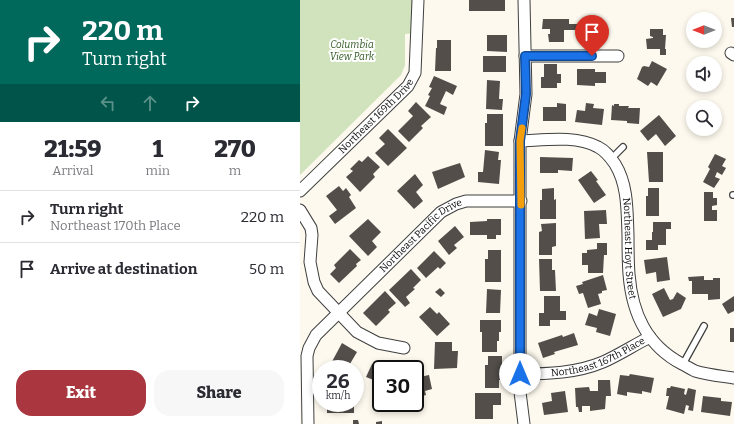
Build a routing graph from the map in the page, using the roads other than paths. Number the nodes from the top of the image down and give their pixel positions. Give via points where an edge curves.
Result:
1 (418, 0) edge
2 (524, 0) edge
3 (525, 56) junction
4 (618, 56) dead end
5 (520, 141) junction
6 (623, 148) dead end
7 (611, 159) junction
8 (300, 191) edge
9 (521, 201) junction
10 (300, 210) edge
11 (337, 312) junction
12 (704, 326) dead end
13 (650, 337) junction
14 (404, 348) dead end
15 (683, 364) junction
16 (520, 374) junction
17 (734, 378) edge
18 (308, 424) edge
19 (524, 424) edge

1 - 8 street, Northeast 169th Drive via 415,67 412,80
2 - 3 street
3 - 4 street
3 - 5 street via 526,94
5 - 7 street via 572,140 597,146 606,151
5 - 9 street
6 - 7 lane
7 - 13 street, Northeast Hoyt Street via 624,188 629,274 634,303 639,319
9 - 11 street, Northeast Pacific Drive via 466,201 441,212
9 - 16 street
10 - 11 street via 311,228 310,262 314,282 318,291
11 - 14 street via 368,339
11 - 18 street, Northeast Pacific Drive via 316,335 309,348
12 - 15 lane
13 - 15 street, Northeast 167th Place via 670,357
13 - 16 street, Northeast 167th Place via 602,362 576,370
15 - 17 street, Northeast 167th Place via 710,375
16 - 19 street

